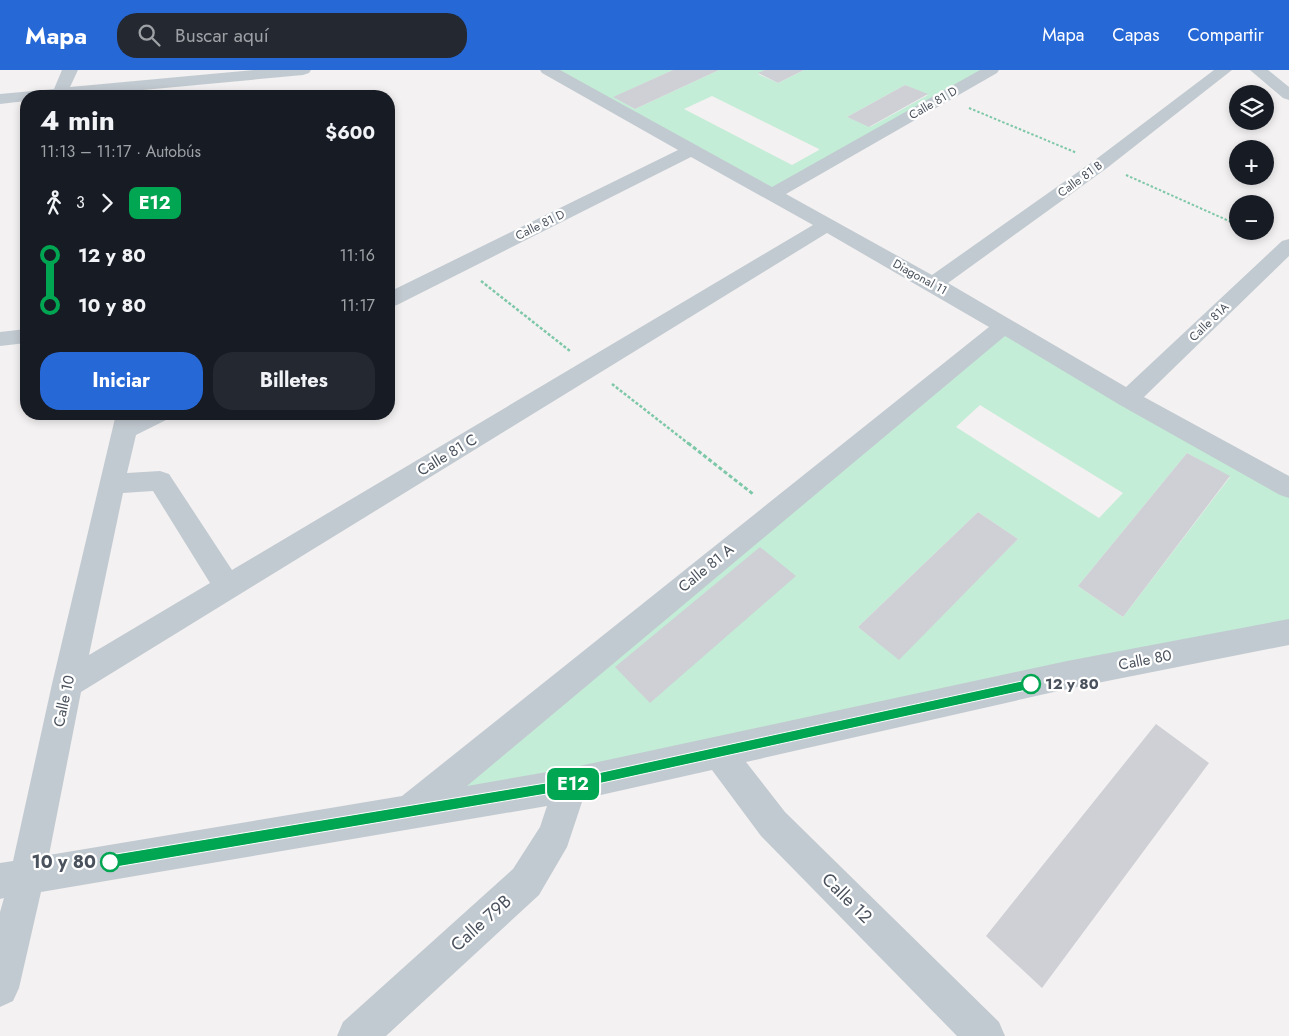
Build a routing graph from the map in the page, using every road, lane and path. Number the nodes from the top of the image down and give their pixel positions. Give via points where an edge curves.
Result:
1 (70, 70) edge
2 (303, 70) edge
3 (548, 70) edge
4 (991, 70) edge
5 (1224, 70) edge
6 (1258, 70) edge
7 (205, 75) edge
8 (61, 90) edge
9 (84, 90) edge
10 (201, 90) edge
11 (1289, 95) edge
12 (20, 96) edge
13 (0, 98) edge
14 (691, 150) junction
15 (771, 195) junction
16 (827, 225) junction
17 (1289, 245) edge
18 (460, 265) junction
19 (933, 284) junction
20 (395, 297) edge
21 (1004, 326) junction
22 (20, 337) edge
23 (0, 339) edge
24 (591, 368) junction
25 (1128, 399) junction
26 (126, 422) edge
27 (112, 484) junction
28 (1289, 488) edge
29 (775, 511) junction
30 (228, 588) junction
31 (1289, 632) edge
32 (67, 684) junction
33 (719, 753) junction
34 (570, 784) junction
35 (408, 812) junction
36 (14, 878) edge
37 (0, 988) edge
38 (357, 1036) edge
39 (985, 1036) edge

1 - 8 street
2 - 7 street
3 - 14 street, Diagonal 11
4 - 15 street, Calle 81 D
5 - 19 street, Calle 81 B
6 - 11 street
7 - 9 street
7 - 10 street
12 - 13 street
14 - 15 street, Diagonal 11
14 - 18 street, Calle 81 D
15 - 16 street, Diagonal 11
16 - 19 street, Diagonal 11
16 - 24 street, Calle 81 C
17 - 25 street, Calle 81A
18 - 20 street, Calle 81 D
18 - 24 path
19 - 21 street, Diagonal 11
21 - 25 street, Diagonal 11
21 - 29 street, Calle 81 A
22 - 23 street
24 - 29 path
24 - 30 street, Calle 81 C
25 - 28 street, Diagonal 11
26 - 27 street, Calle 10
27 - 30 street via 160,481
27 - 32 street, Calle 10
29 - 35 street, Calle 81 A
30 - 32 street, Calle 81 C
31 - 33 street, Calle 80 via 1067,675
32 - 36 street, Calle 10
33 - 34 street, Calle 80
33 - 39 street, Calle 12 via 773,824
34 - 35 street, Calle 80
34 - 38 street, Calle 79B via 555,835 526,882
35 - 36 street, Calle 80
36 - 37 street, Calle 10

